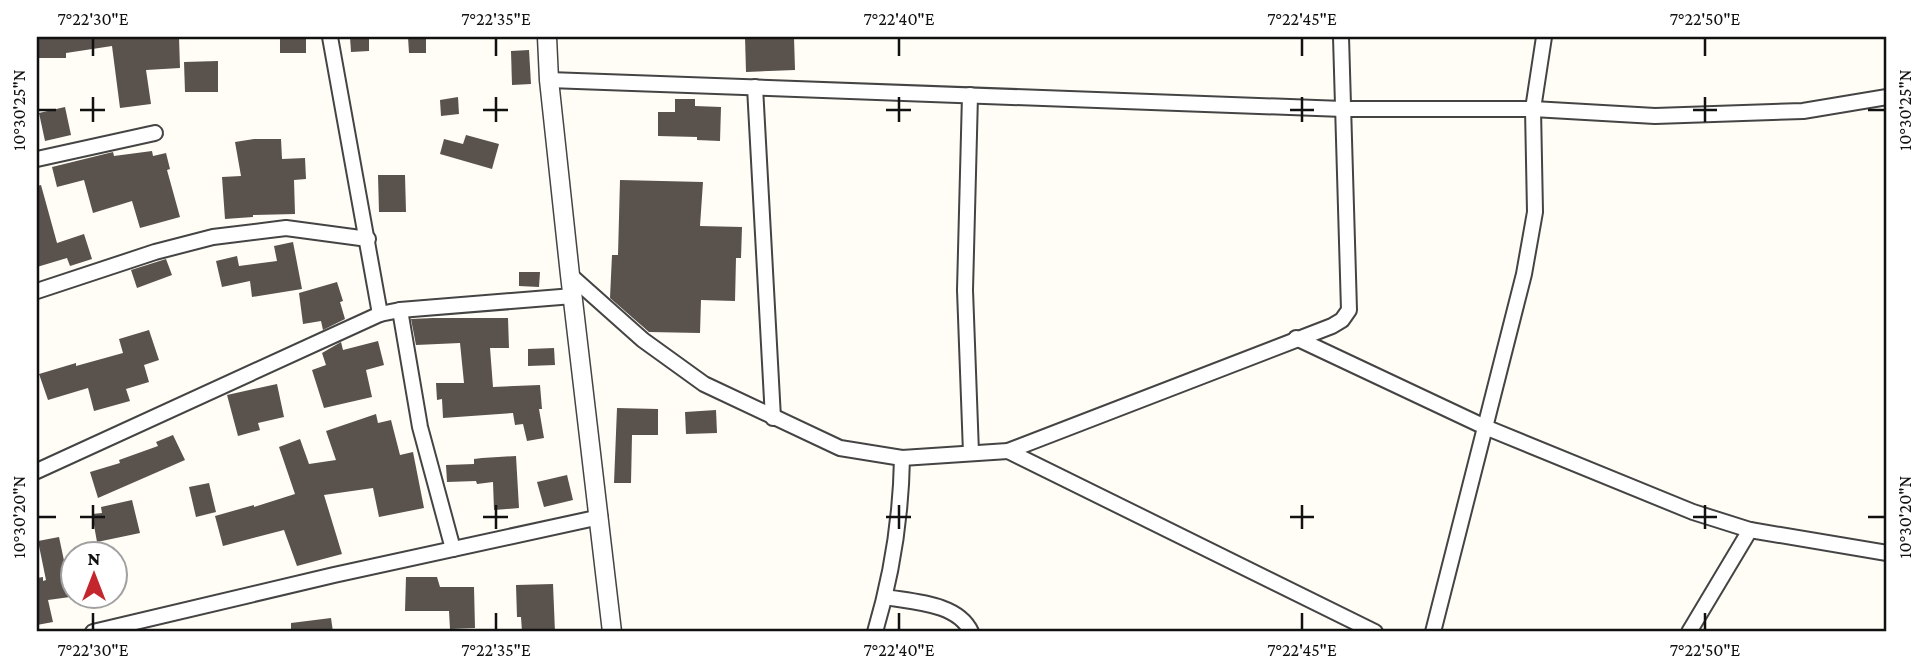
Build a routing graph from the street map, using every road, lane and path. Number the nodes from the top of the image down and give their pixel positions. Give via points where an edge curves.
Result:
1 (330, 37) edge
2 (547, 37) edge
3 (1341, 37) edge
4 (1544, 37) edge
5 (549, 80) junction
6 (755, 88) junction
7 (970, 95) junction
8 (1887, 97) edge
9 (1343, 109) junction
10 (1533, 110) junction
11 (155, 133) dead end
12 (37, 159) edge
13 (368, 239) junction
14 (570, 275) junction
15 (37, 291) edge
16 (573, 296) junction
17 (400, 310) junction
18 (380, 314) junction
19 (1296, 338) junction
20 (773, 418) junction
21 (1485, 427) junction
22 (1009, 451) junction
23 (971, 453) junction
24 (902, 458) junction
25 (37, 471) edge
26 (600, 517) junction
27 (1750, 530) junction
28 (453, 549) junction
29 (1887, 553) edge
30 (886, 597) junction
31 (93, 632) edge
32 (612, 632) edge
33 (876, 632) edge
34 (971, 632) edge
35 (1375, 632) edge
36 (1433, 632) edge
37 (1689, 632) edge

1 - 13 street
2 - 5 street
3 - 9 street
4 - 10 street
5 - 6 street
5 - 14 street
6 - 7 street
6 - 20 street
7 - 9 street
7 - 23 street via 965,290
8 - 10 street via 1802,111 1655,116
9 - 10 street
9 - 19 street via 1349,310 1332,326
10 - 21 street via 1535,212
11 - 12 street
13 - 15 street via 286,228 213,237
13 - 18 street
14 - 16 street
14 - 20 street via 643,340 704,384
16 - 17 street
16 - 26 street
17 - 18 street
17 - 28 street via 420,427
18 - 25 street
19 - 21 street
19 - 22 street
20 - 24 street via 840,448
21 - 27 street via 1693,512
21 - 36 street
22 - 23 street
22 - 35 street
23 - 24 street
24 - 30 street via 901,505
26 - 28 street
26 - 32 street
27 - 29 street
27 - 37 street
28 - 31 street
30 - 33 street
30 - 34 street via 932,605 956,615

